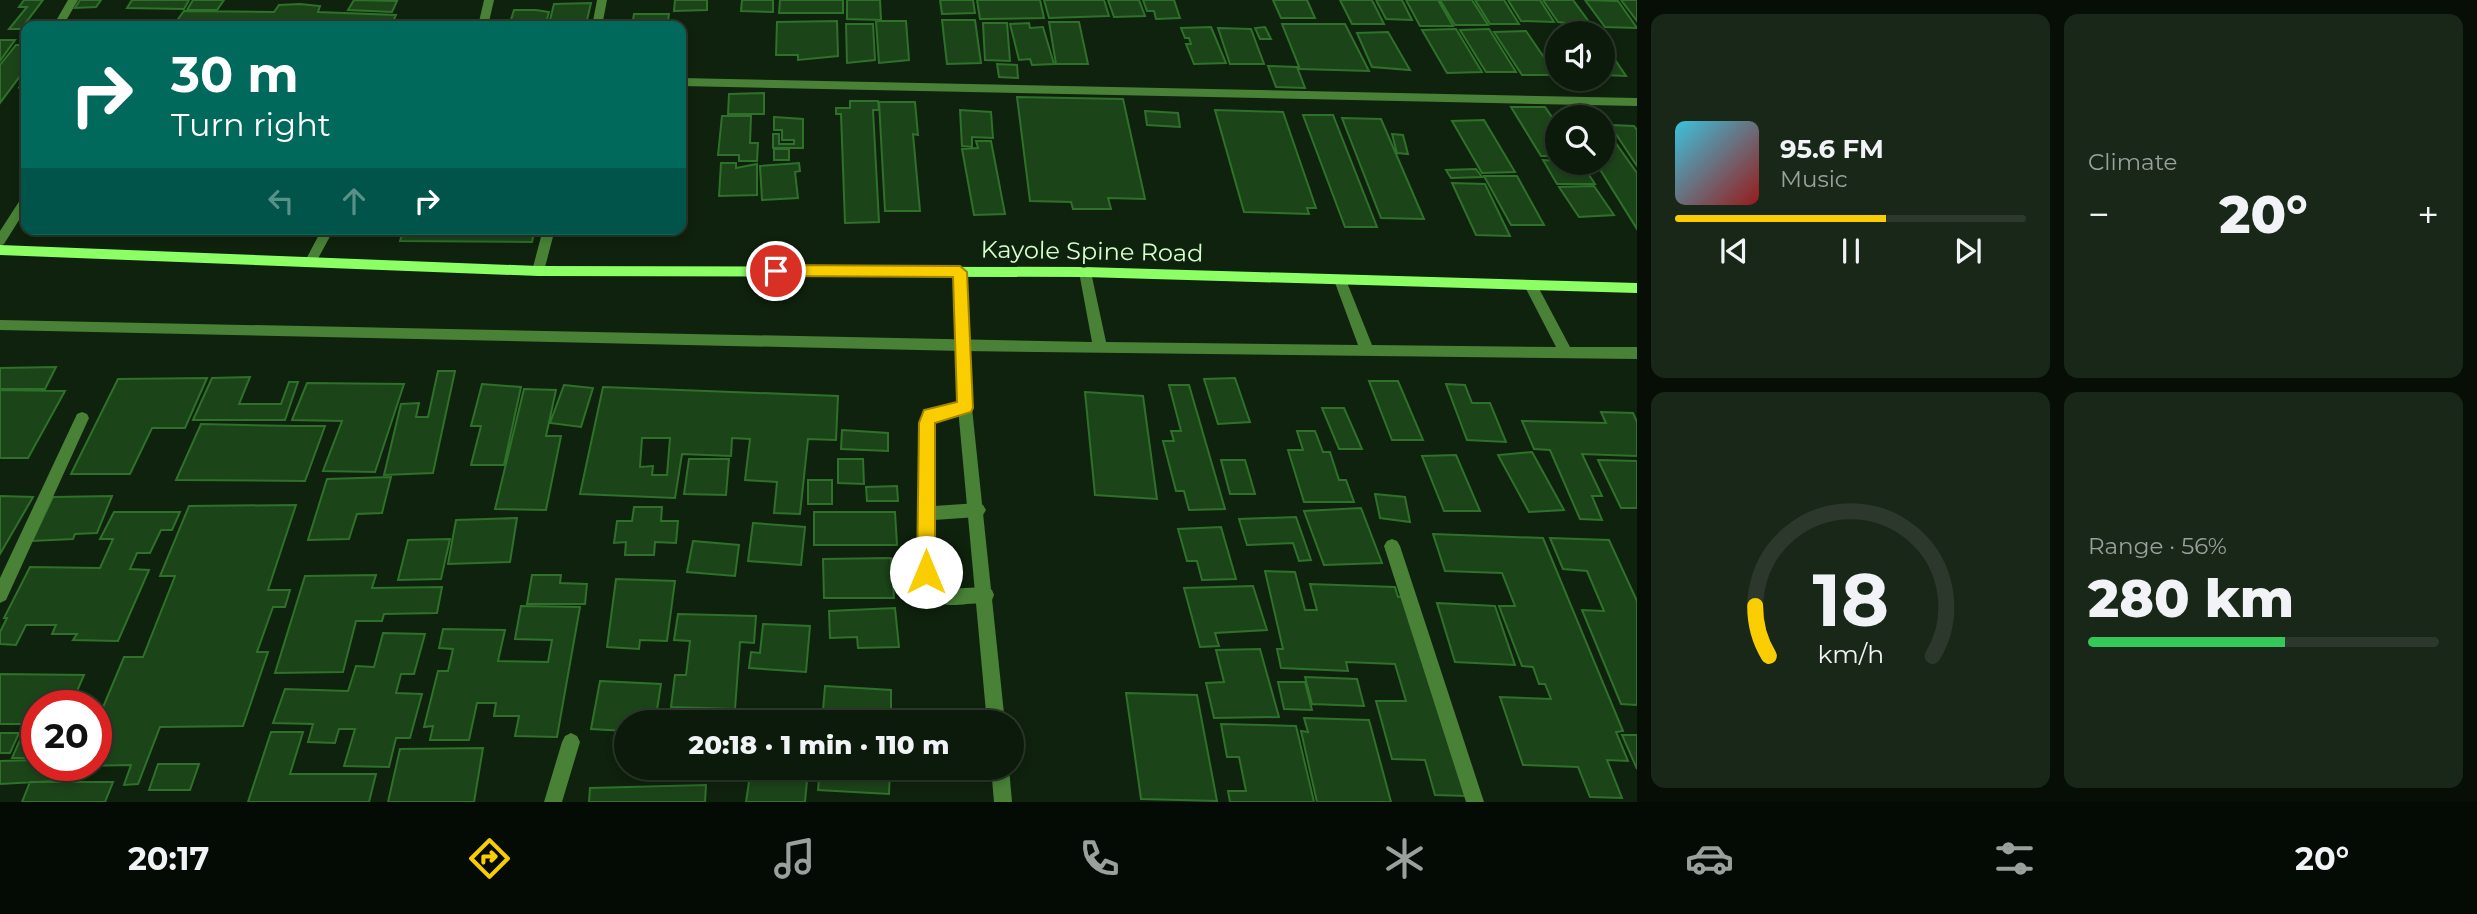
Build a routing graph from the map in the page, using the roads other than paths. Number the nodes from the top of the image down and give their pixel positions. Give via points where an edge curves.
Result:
1 (73, 0) edge
2 (489, 0) edge
3 (603, 0) edge
4 (61, 21) edge
5 (484, 21) edge
6 (598, 21) edge
7 (686, 82) edge
8 (1637, 102) edge
9 (21, 208) edge
10 (325, 235) edge
11 (547, 235) edge
12 (0, 241) edge
13 (0, 250) edge
14 (310, 262) junction
15 (538, 271) junction
16 (960, 272) junction
17 (1085, 272) junction
18 (1340, 280) junction
19 (1530, 285) junction
20 (1637, 288) edge
21 (0, 325) edge
22 (963, 346) junction
23 (1100, 348) junction
24 (1367, 351) junction
25 (1566, 352) junction
26 (1637, 353) edge
27 (965, 408) junction
28 (82, 418) dead end
29 (978, 510) junction
30 (926, 514) junction
31 (1392, 546) dead end
32 (0, 595) edge
33 (986, 595) junction
34 (995, 710) edge
35 (570, 742) dead end
36 (1001, 780) edge
37 (553, 802) edge
38 (1003, 802) edge
39 (1475, 802) edge

1 - 4 street
2 - 5 street
3 - 6 street
7 - 8 street
9 - 12 street
10 - 14 street
11 - 15 street
13 - 14 main road, Kayole Spine Road
14 - 15 main road, Kayole Spine Road
15 - 16 main road, Kayole Spine Road
16 - 17 main road, Kayole Spine Road
16 - 22 street
17 - 18 main road, Kayole Spine Road
17 - 23 street
18 - 19 main road, Kayole Spine Road
18 - 24 street
19 - 20 main road, Kayole Spine Road
19 - 25 street
21 - 22 street
22 - 23 street
22 - 27 street
23 - 24 street
24 - 25 street
25 - 26 street
27 - 29 street
27 - 30 street via 930,415
28 - 32 street
29 - 30 street
29 - 33 street
30 - 33 street via 926,572 931,588 941,597
31 - 39 street
33 - 34 street
35 - 37 street
36 - 38 street

